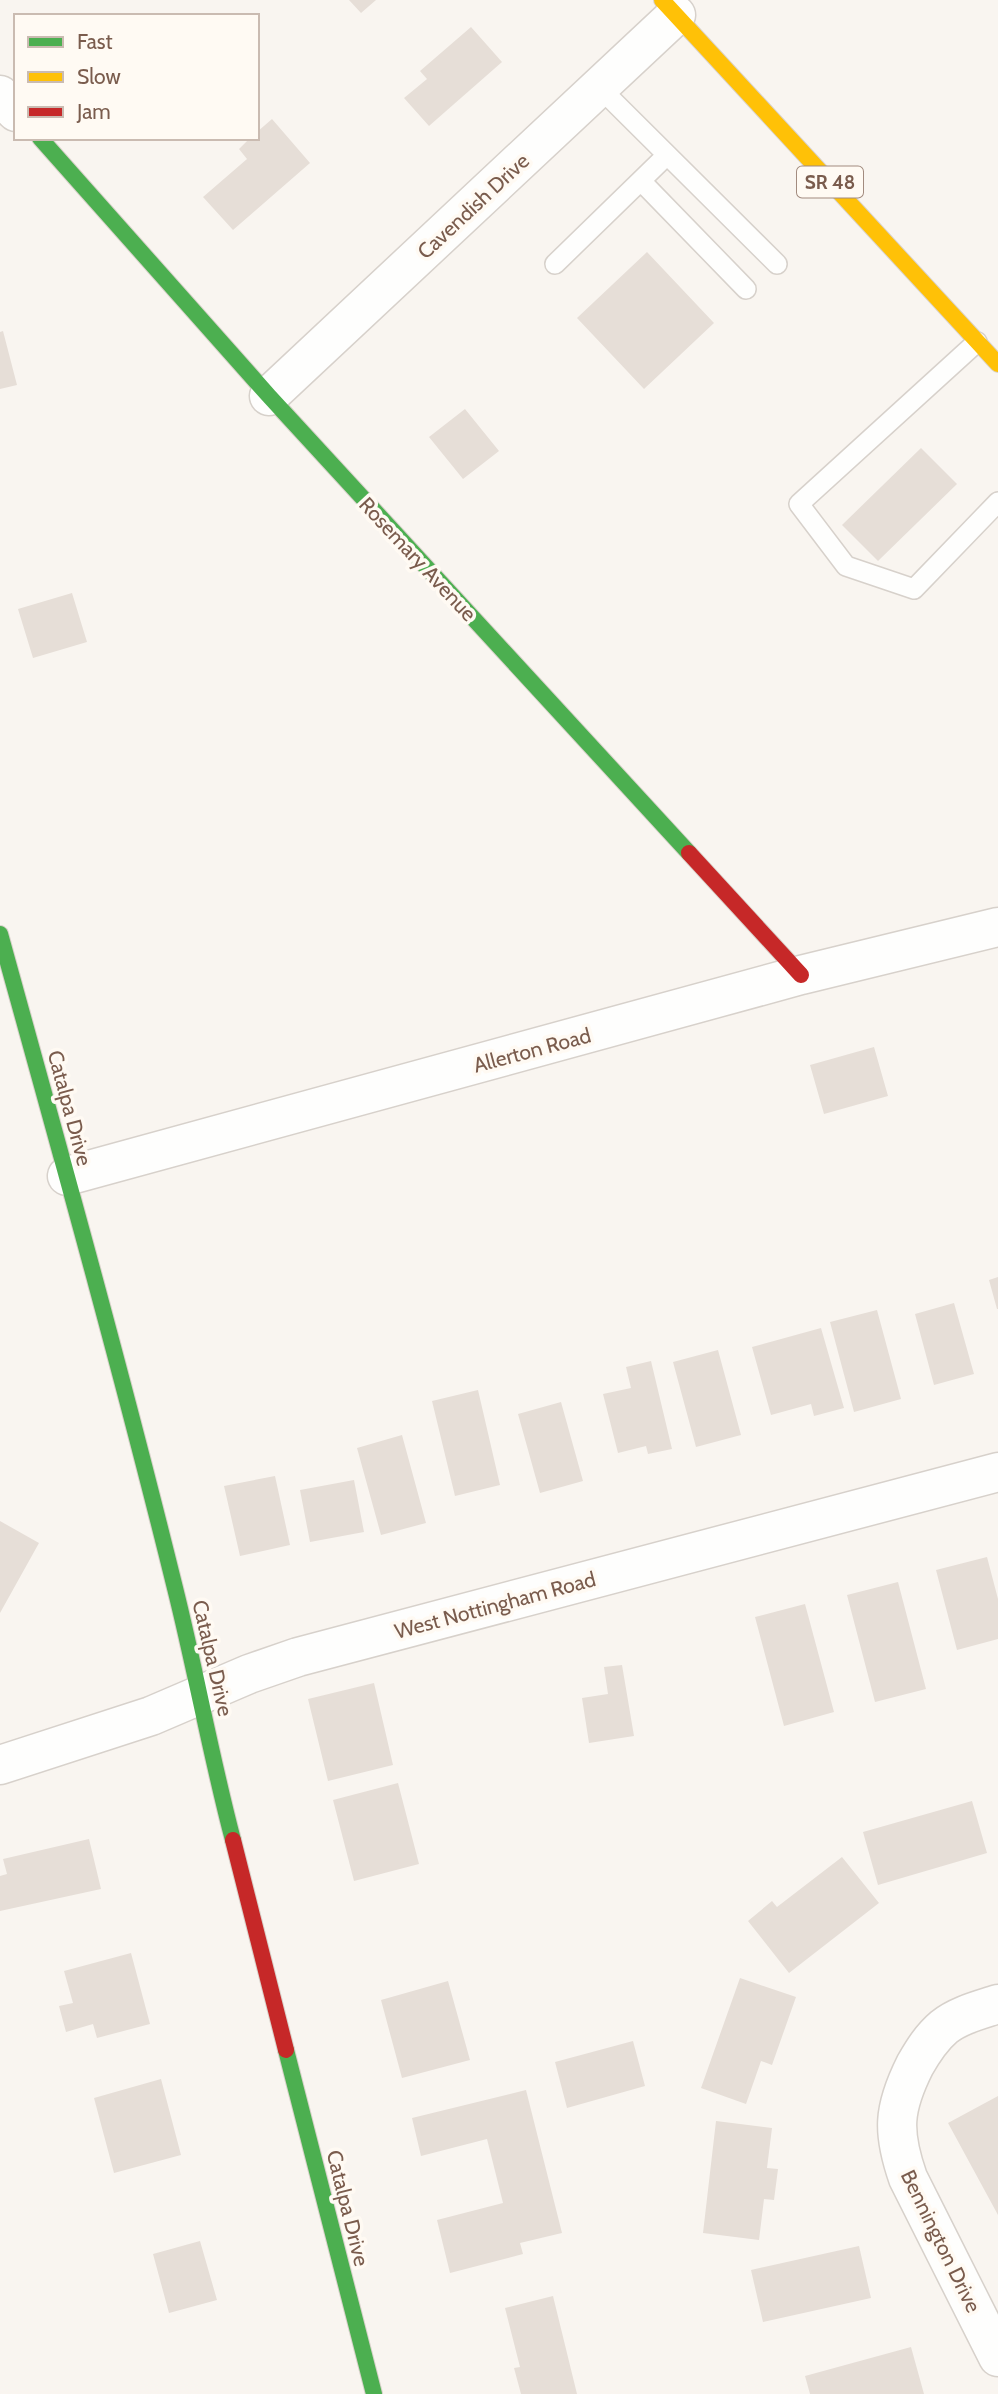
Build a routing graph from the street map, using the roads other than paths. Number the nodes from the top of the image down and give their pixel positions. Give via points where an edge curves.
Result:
1 (674, 8) edge
2 (600, 88) junction
3 (0, 95) edge
4 (14, 110) edge
5 (42, 140) edge
6 (667, 155) junction
7 (640, 181) junction
8 (555, 264) dead end
9 (778, 264) dead end
10 (746, 289) dead end
11 (977, 342) junction
12 (998, 364) edge
13 (269, 396) junction
14 (998, 502) edge
15 (998, 927) edge
16 (0, 934) edge
17 (801, 975) junction
18 (67, 1176) junction
19 (998, 1472) edge
20 (202, 1696) junction
21 (0, 1765) edge
22 (998, 2004) edge
23 (998, 2357) edge
24 (374, 2394) edge

1 - 2 street, Cavendish Drive
1 - 11 street, SR 48
2 - 6 lane
2 - 13 street, Cavendish Drive
3 - 4 street
5 - 13 street, Rosemary Avenue
6 - 7 lane
6 - 9 lane
7 - 8 lane
7 - 10 lane
11 - 12 street, SR 48
11 - 14 lane via 799,504 846,566 914,589
13 - 17 street, Rosemary Avenue
15 - 17 street, Allerton Road
16 - 18 street, Catalpa Drive
17 - 18 street, Allerton Road
18 - 20 street, Catalpa Drive
19 - 20 street, West Nottingham Road via 298,1657
20 - 21 street, West Nottingham Road
20 - 24 street, Catalpa Drive via 214,1763
22 - 23 street, Bennington Drive via 945,2026 925,2047 901,2092 896,2123 898,2150 908,2178

